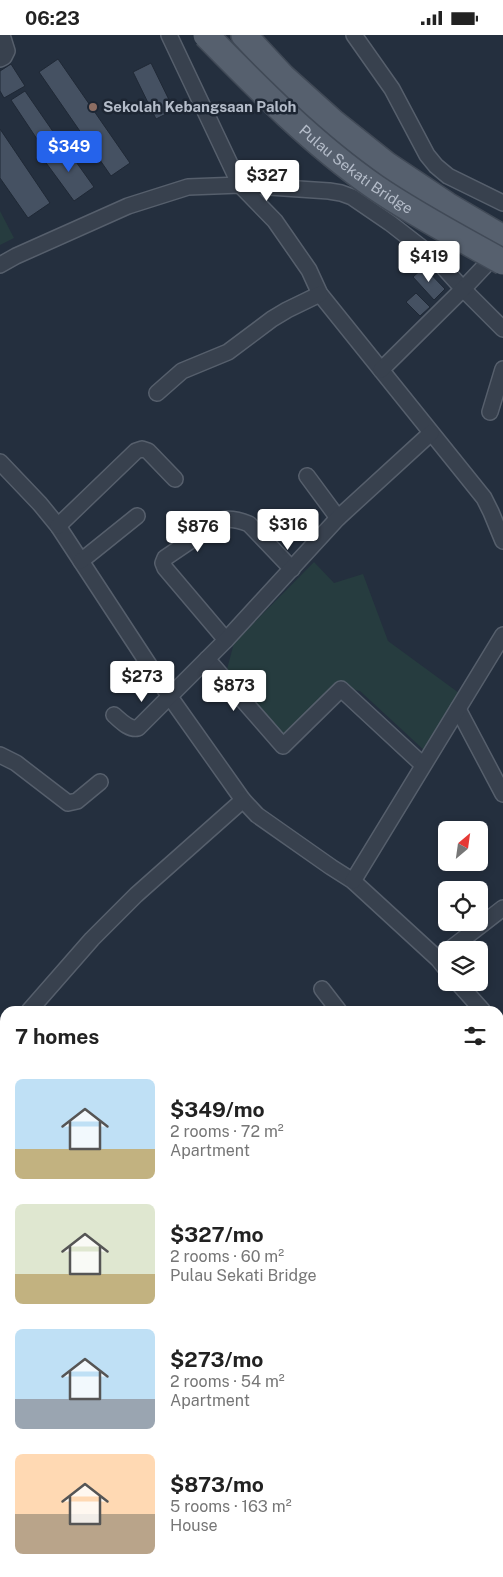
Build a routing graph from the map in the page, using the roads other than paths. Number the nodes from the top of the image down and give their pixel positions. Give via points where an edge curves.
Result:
1 (2, 35) edge
2 (169, 35) edge
3 (206, 35) edge
4 (244, 35) edge
5 (354, 35) edge
6 (0, 59) edge
7 (240, 185) junction
8 (503, 203) edge
9 (503, 238) edge
10 (503, 246) edge
11 (503, 263) edge
12 (0, 265) edge
13 (463, 289) junction
14 (320, 295) junction
15 (503, 329) edge
16 (503, 369) edge
17 (381, 370) junction
18 (157, 393) dead end
19 (490, 413) dead end
20 (431, 433) junction
21 (0, 462) edge
22 (307, 475) dead end
23 (175, 479) dead end
24 (137, 516) dead end
25 (338, 518) junction
26 (58, 527) junction
27 (503, 541) edge
28 (81, 561) junction
29 (292, 569) junction
30 (503, 635) edge
31 (226, 640) junction
32 (207, 659) junction
33 (170, 697) junction
34 (458, 709) junction
35 (114, 715) dead end
36 (0, 755) edge
37 (423, 765) junction
38 (100, 782) dead end
39 (503, 794) edge
40 (243, 800) junction
41 (353, 881) junction
42 (503, 908) edge
43 (465, 941) edge
44 (438, 952) edge
45 (322, 989) dead end
46 (465, 991) edge
47 (34, 1006) edge
48 (335, 1006) edge
49 (479, 1006) edge

1 - 6 street via 7,51
2 - 7 street
3 - 11 main road, Pulau Sekati Bridge, bridge via 267,97 374,187
4 - 9 main road, Pulau Sekati Bridge via 333,123 387,165
5 - 8 street via 392,89 436,166 448,176
7 - 12 street via 188,187 174,191 128,207
7 - 13 street via 329,191 352,197 435,257
7 - 14 street via 274,221 309,271
10 - 13 street
13 - 15 street
13 - 17 street
14 - 17 street
14 - 18 street via 279,314 228,351 186,369
16 - 19 street
17 - 20 street
20 - 25 street
20 - 27 street via 484,498
21 - 26 street
22 - 25 street
23 - 26 street via 148,451 136,451
24 - 28 street
25 - 29 street
26 - 28 street
28 - 33 street
29 - 31 street
29 - 31 street via 249,524 230,519 221,520 165,558 165,568
30 - 34 street
31 - 32 street
32 - 33 street
32 - 37 street via 283,746 341,689
33 - 35 street via 138,728 126,725
33 - 40 street
34 - 37 street
34 - 39 street
36 - 38 street via 16,763 68,803 77,801
37 - 41 street
40 - 41 street via 257,815
40 - 47 street via 130,901
41 - 44 street
42 - 43 street
45 - 48 street
46 - 49 street

